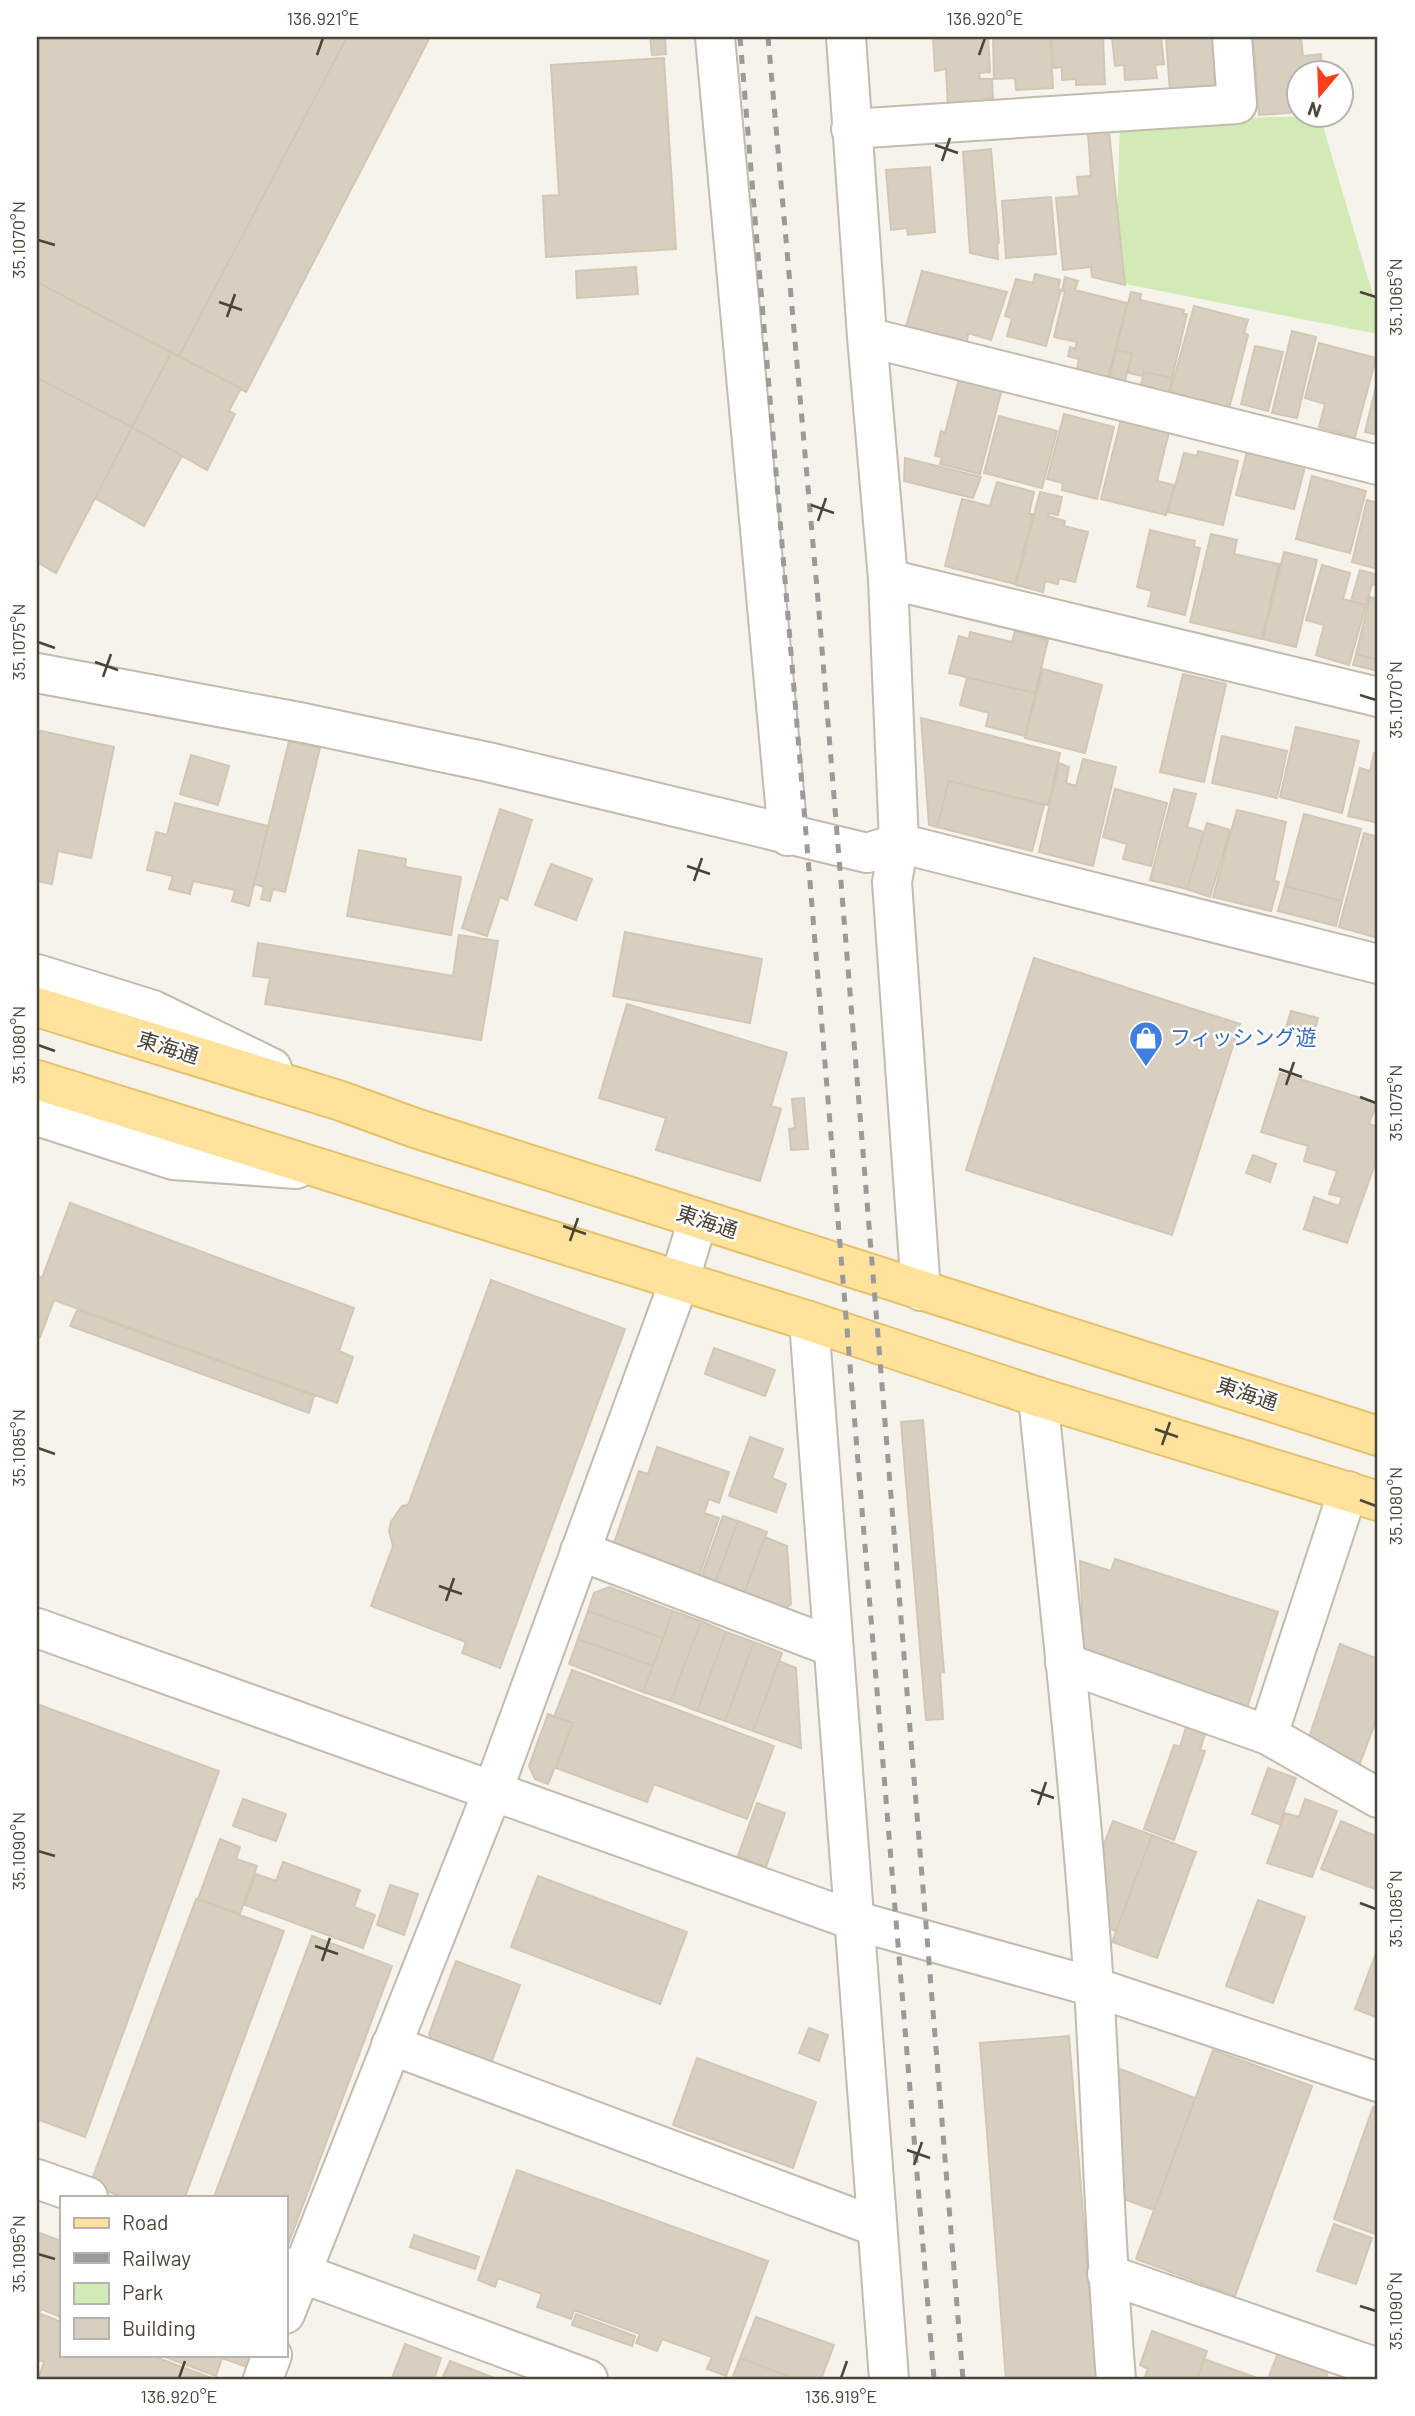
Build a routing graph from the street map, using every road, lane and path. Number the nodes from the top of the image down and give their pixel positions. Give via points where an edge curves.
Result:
1 (715, 37) edge
2 (846, 37) edge
3 (1231, 37) edge
4 (851, 130) junction
5 (867, 337) junction
6 (1378, 465) edge
7 (888, 579) junction
8 (37, 673) edge
9 (1378, 698) edge
10 (788, 836) junction
11 (899, 843) junction
12 (1378, 964) edge
13 (37, 974) edge
14 (37, 1007) edge
15 (37, 1080) edge
16 (341, 1101) junction
17 (37, 1116) edge
18 (319, 1171) junction
19 (698, 1219) junction
20 (679, 1282) junction
21 (921, 1291) junction
22 (809, 1321) junction
23 (1038, 1397) junction
24 (1378, 1436) edge
25 (1363, 1496) edge
26 (580, 1551) junction
27 (37, 1628) edge
28 (833, 1647) junction
29 (1065, 1663) junction
30 (1268, 1735) junction
31 (492, 1793) junction
32 (1378, 1798) edge
33 (853, 1920) junction
34 (1094, 1987) junction
35 (391, 2045) junction
36 (1378, 2082) edge
37 (37, 2179) edge
38 (85, 2196) edge
39 (877, 2227) junction
40 (292, 2270) edge
41 (1107, 2274) junction
42 (287, 2301) edge
43 (272, 2356) edge
44 (1378, 2368) edge
45 (263, 2379) edge
46 (588, 2379) edge
47 (889, 2379) edge
48 (1116, 2379) edge

1 - 10 street
2 - 4 street
3 - 4 street via 1237,104
4 - 5 street
5 - 6 street
5 - 7 street
7 - 9 street
7 - 11 street
8 - 10 street via 488,762
10 - 11 street via 867,853
11 - 12 street
11 - 21 street via 892,881
13 - 16 street via 153,1010
14 - 16 main road, 東海通
15 - 18 main road
16 - 19 main road, 東海通
17 - 18 street via 173,1160
18 - 20 main road
19 - 20 street
19 - 21 main road, 東海通
20 - 22 main road
20 - 26 street
21 - 24 main road, 東海通
22 - 23 main road
22 - 28 street
23 - 25 main road
23 - 29 street
25 - 30 street
26 - 28 street
26 - 31 street
27 - 31 street
28 - 33 street
29 - 30 street
29 - 34 street
30 - 32 street
31 - 33 street
31 - 35 street
33 - 34 street
33 - 39 street
34 - 36 street
34 - 41 street
35 - 39 street
35 - 40 street
37 - 38 street
39 - 47 street
40 - 42 street
40 - 46 street
41 - 44 street
41 - 48 street
43 - 45 street

